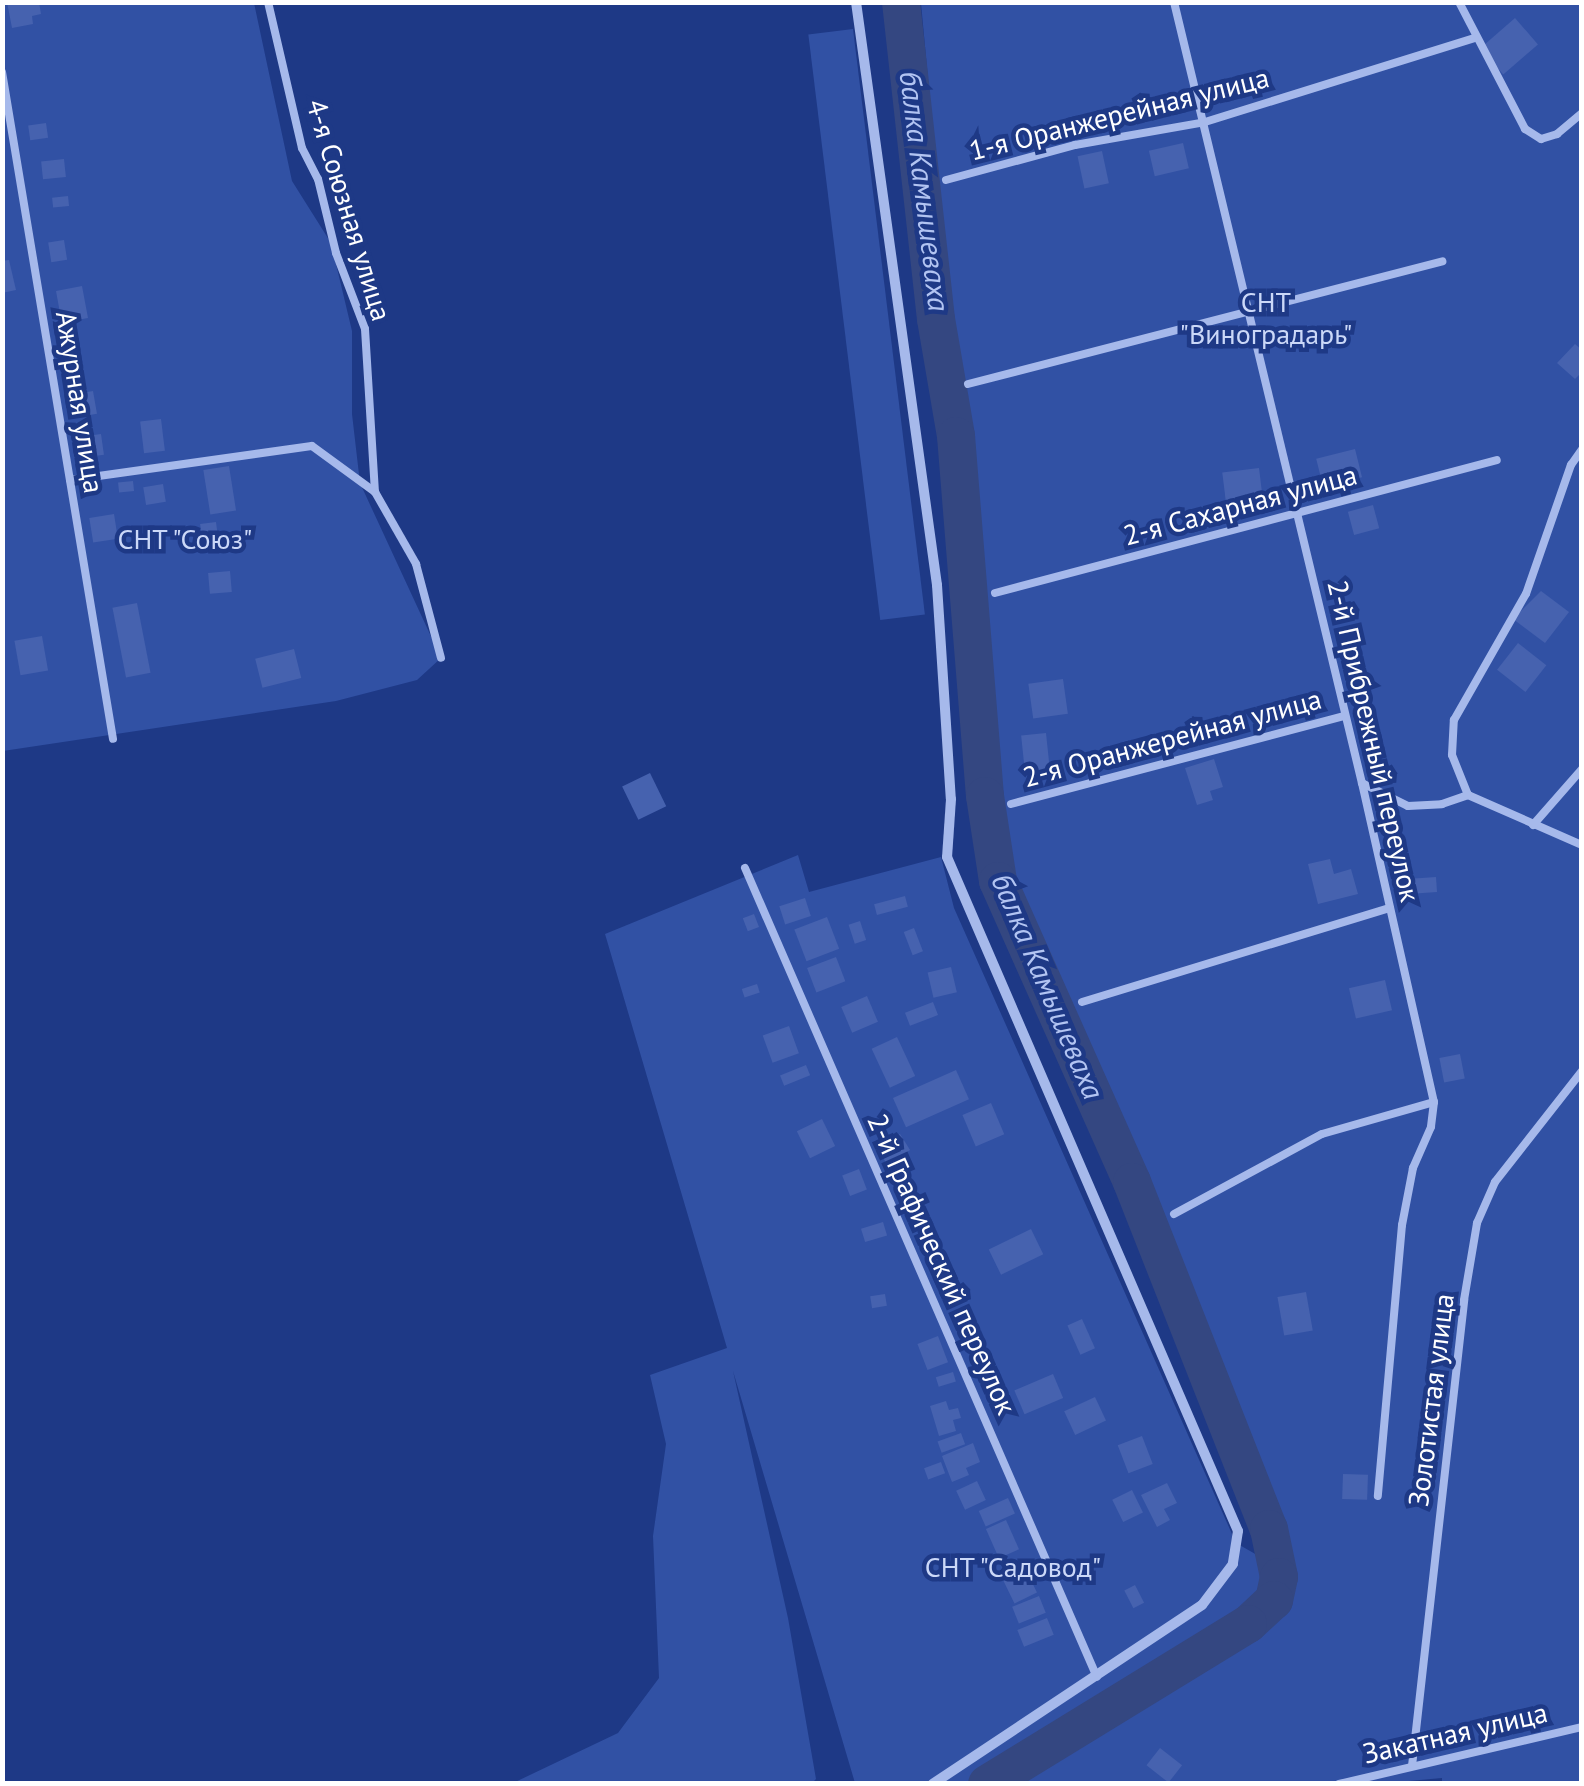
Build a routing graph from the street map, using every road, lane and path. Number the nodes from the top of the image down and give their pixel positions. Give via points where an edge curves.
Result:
1 (268, 2) edge
2 (856, 2) edge
3 (1174, 2) edge
4 (1459, 2) edge
5 (1474, 38) junction
6 (2, 72) edge
7 (1582, 113) edge
8 (1205, 122) junction
9 (946, 180) dead end
10 (1442, 260) dead end
11 (1247, 312) junction
12 (968, 384) dead end
13 (1582, 449) edge
14 (1497, 460) dead end
15 (70, 480) junction
16 (375, 492) junction
17 (1297, 512) junction
18 (996, 594) dead end
19 (441, 658) dead end
20 (1345, 716) junction
21 (113, 740) dead end
22 (1582, 769) edge
23 (1362, 783) junction
24 (1468, 795) junction
25 (1011, 804) dead end
26 (1532, 825) junction
27 (1582, 845) edge
28 (744, 868) dead end
29 (1390, 908) junction
30 (1082, 1002) dead end
31 (1582, 1071) edge
32 (1434, 1102) junction
33 (1174, 1214) dead end
34 (1378, 1496) dead end
35 (1097, 1678) junction
36 (1582, 1727) edge
37 (1412, 1766) junction
38 (933, 1784) edge
39 (1339, 1784) edge

1 - 16 lane, 4-я Союзная улица via 302,148 365,329
2 - 35 street via 937,585 951,799 946,857 1238,1532 1233,1564 1202,1605
3 - 8 lane, 2-й Прибрежный переулок
4 - 5 lane
5 - 7 lane via 1526,129 1540,139 1558,134
5 - 8 lane, 1-я Оранжерейная улица
6 - 15 lane, Ажурная улица
8 - 9 lane, 1-я Оранжерейная улица via 1074,145
8 - 11 lane, 2-й Прибрежный переулок
10 - 11 lane
11 - 12 lane
11 - 17 lane, 2-й Прибрежный переулок
13 - 24 lane via 1526,594 1454,720 1452,755
14 - 17 lane, 2-я Сахарная улица
15 - 16 lane via 312,446
15 - 21 lane, Ажурная улица
16 - 19 lane, 4-я Союзная улица via 416,564
17 - 18 lane, 2-я Сахарная улица
17 - 20 lane, 2-й Прибрежный переулок
20 - 23 lane, 2-й Прибрежный переулок
20 - 25 lane, 2-я Оранжерейная улица
22 - 26 lane
23 - 24 lane via 1408,806
23 - 29 lane, 2-й Прибрежный переулок
24 - 26 lane
26 - 27 lane
28 - 35 lane, 2-й Графический переулок
29 - 30 lane
29 - 32 lane, 2-й Прибрежный переулок
31 - 37 lane, Золотистая улица via 1494,1182 1477,1223
32 - 33 lane via 1322,1134
32 - 34 lane, 2-й Прибрежный переулок via 1402,1225
35 - 38 street
36 - 37 lane, Закатная улица
37 - 39 lane, Закатная улица

